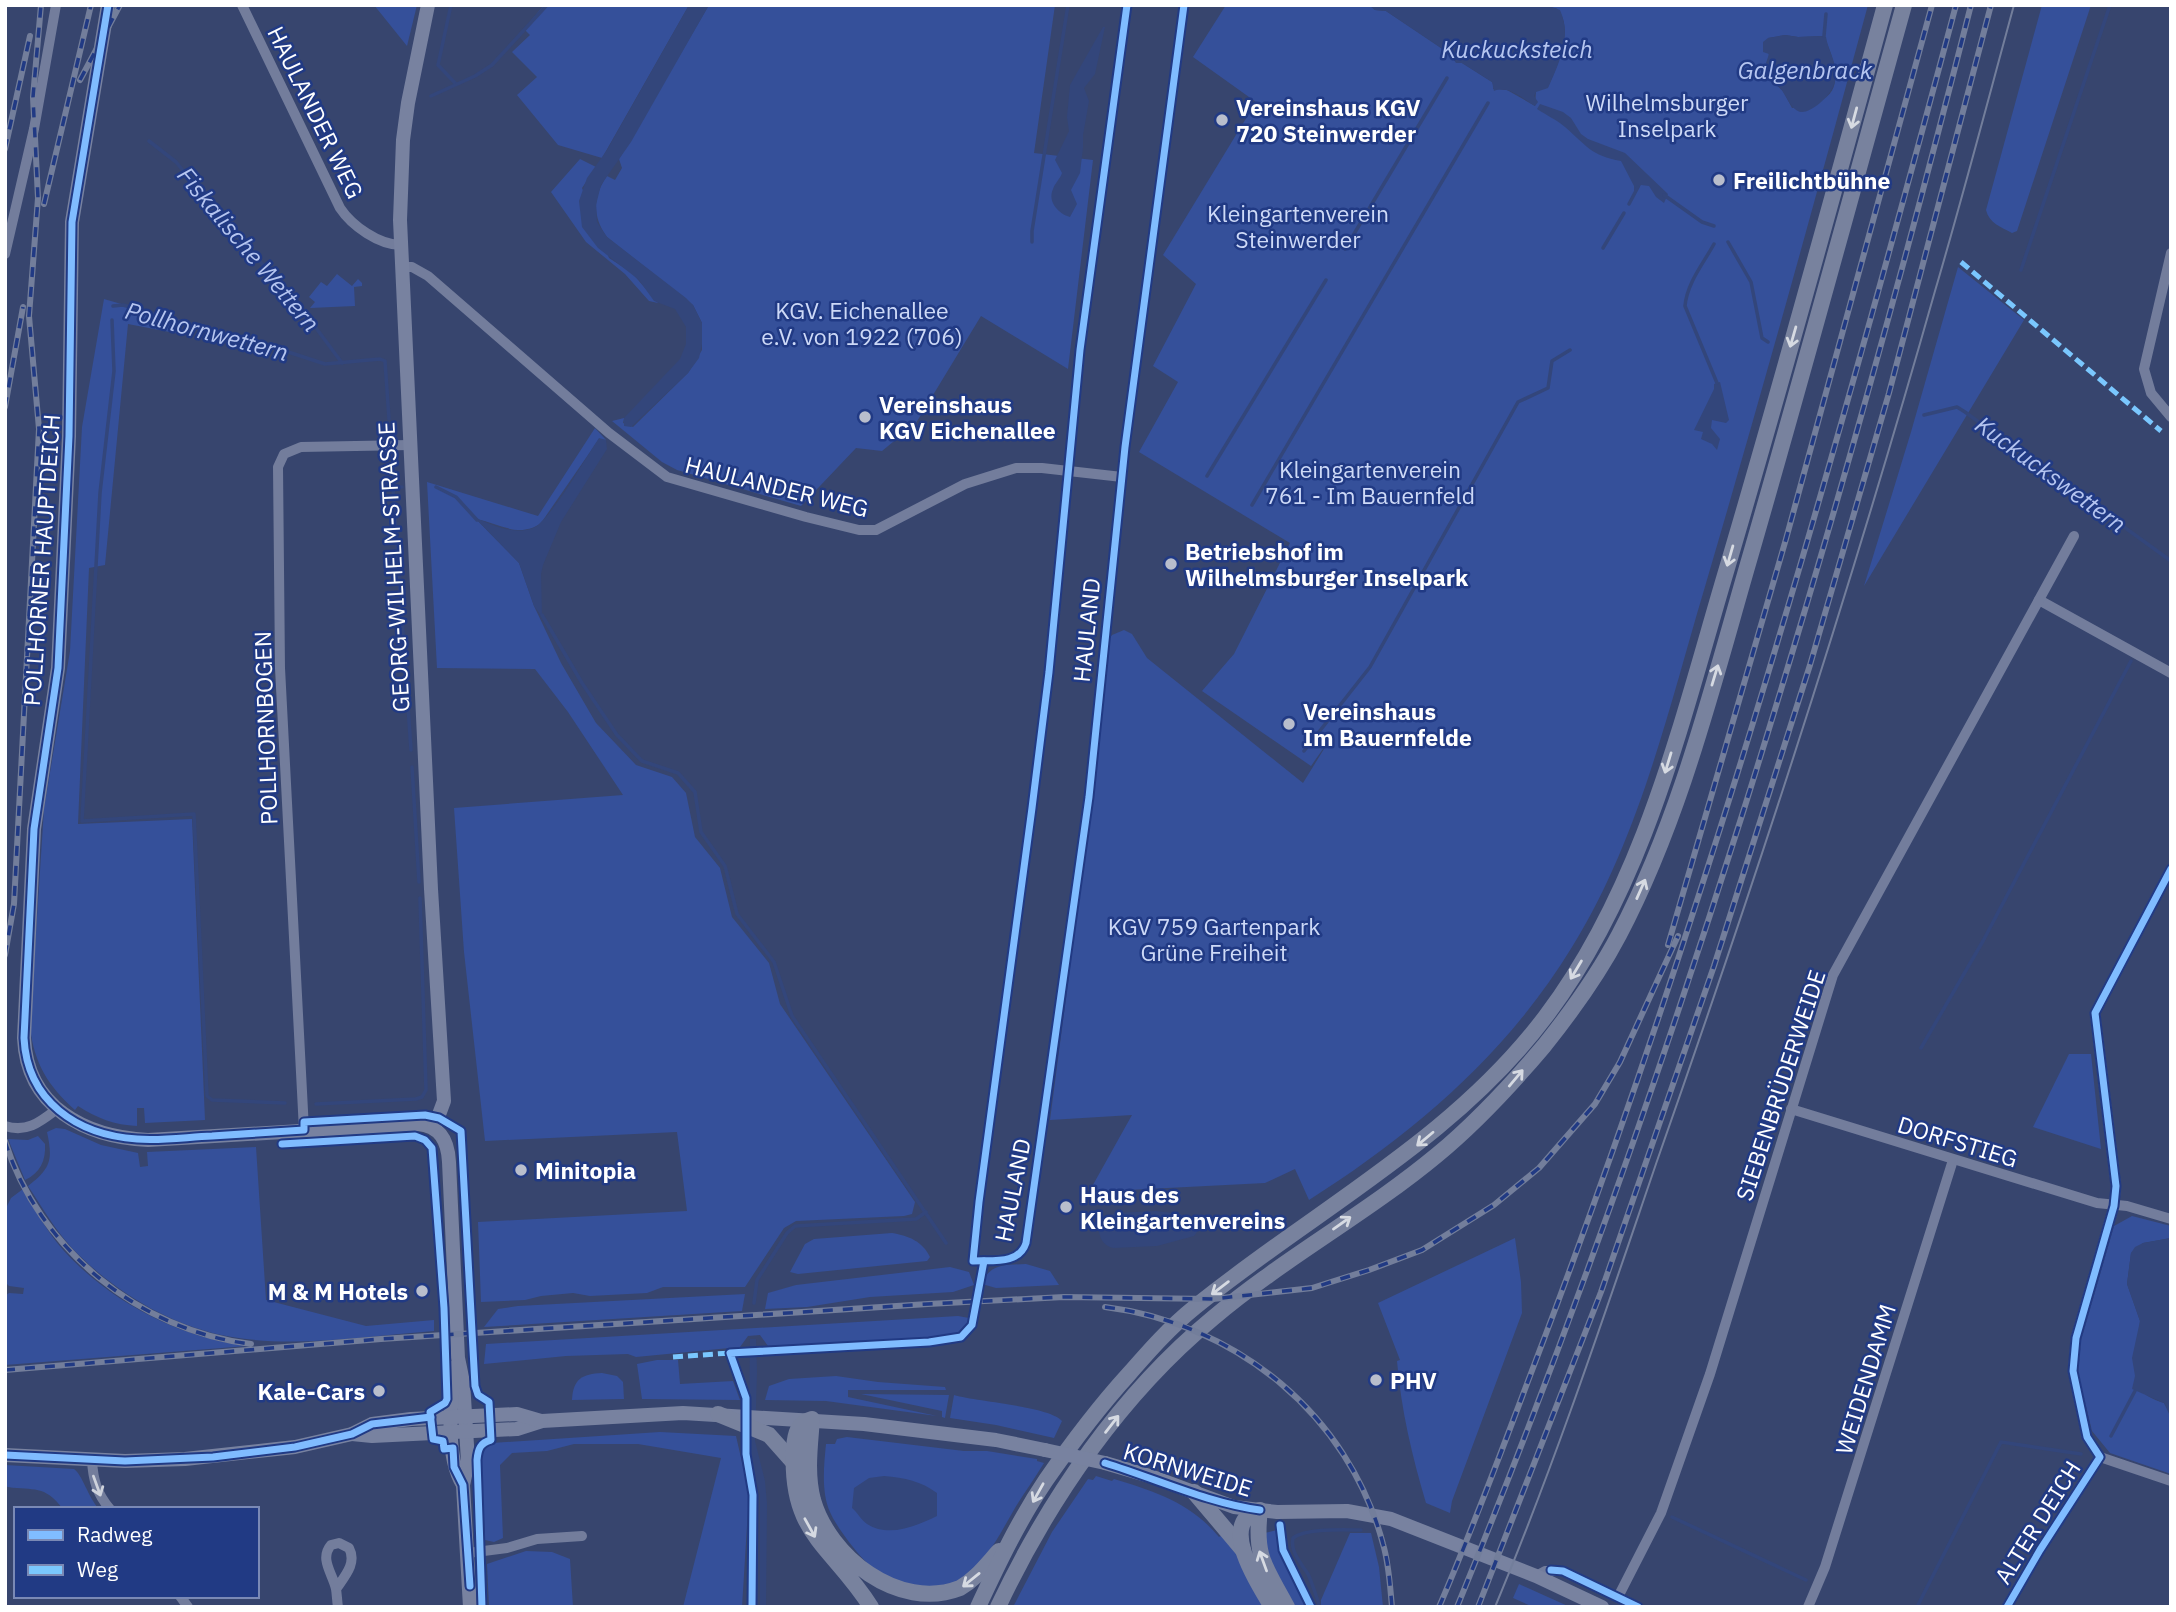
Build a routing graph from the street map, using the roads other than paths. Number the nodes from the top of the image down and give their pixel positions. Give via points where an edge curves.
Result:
1 (56, 5) edge
2 (108, 5) edge
3 (242, 5) edge
4 (428, 5) edge
5 (1885, 5) edge
6 (1904, 5) edge
7 (401, 245) junction
8 (2171, 253) edge
9 (5, 254) edge
10 (401, 267) junction
11 (2170, 416) edge
12 (410, 445) junction
13 (1122, 477) dead end
14 (2074, 536) dead end
15 (2039, 600) junction
16 (2171, 673) edge
17 (2171, 869) edge
18 (57, 1108) junction
19 (1791, 1109) junction
20 (5, 1126) edge
21 (431, 1126) junction
22 (304, 1130) junction
23 (1953, 1160) junction
24 (2114, 1206) junction
25 (2171, 1219) edge
26 (719, 1414) joint
27 (458, 1415) junction
28 (812, 1419) junction
29 (542, 1422) junction
30 (759, 1423) junction
31 (459, 1432) junction
32 (352, 1434) junction
33 (5, 1455) edge
34 (2100, 1458) junction
35 (92, 1460) junction
36 (793, 1462) junction
37 (2171, 1481) edge
38 (1194, 1492) junction
39 (108, 1507) edge
40 (1261, 1510) junction
41 (1017, 1530) junction
42 (582, 1536) dead end
43 (1243, 1549) junction
44 (468, 1553) junction
45 (1535, 1576) junction
46 (336, 1589) dead end
47 (1618, 1597) junction
48 (338, 1607) edge
49 (470, 1607) edge
50 (871, 1607) edge
51 (978, 1607) edge
52 (998, 1607) edge
53 (1272, 1607) edge
54 (1287, 1607) edge
55 (1602, 1607) edge
56 (1638, 1607) edge
57 (1808, 1607) edge
58 (2007, 1607) edge

1 - 9 street
2 - 18 main road, POLLHORNER HAUPTDEICH via 72,222 70,399 58,668 34,829 25,1003 27,1063 35,1084
3 - 7 street, HAULANDER WEG via 340,208 384,242
4 - 7 main road, GEORG-WILHELM-STRASSE via 403,140
5 -> 41 highway via 1749,493 1653,812 1633,864 1581,962 1546,1016 1469,1101 1422,1142 1191,1310 1153,1347 1096,1411 1044,1482
52 -> 6 highway via 1078,1468 1170,1358 1220,1312 1469,1128 1545,1044 1618,938 1674,806 1716,674
7 - 10 main road, GEORG-WILHELM-STRASSE
8 - 11 street via 2144,369 2151,393
10 - 12 main road, GEORG-WILHELM-STRASSE
10 - 13 street, HAULANDER WEG via 429,276 618,441 667,477 806,517 876,530 965,484 1016,468
12 - 21 main road, GEORG-WILHELM-STRASSE via 444,1101
12 - 22 street, POLLHORNBOGEN via 301,447 287,451 279,462 280,668
14 - 15 street, SIEBENBRÜDERWEIDE
15 - 16 street
15 - 19 street, SIEBENBRÜDERWEIDE via 1833,975
17 - 24 street via 2095,1013 2116,1186
18 - 20 street via 26,1128
18 - 22 main road, POLLHORNER HAUPTDEICH via 95,1130 135,1139
19 - 23 street, DORFSTIEG
19 - 47 street, SIEBENBRÜDERWEIDE via 1710,1374 1661,1513
21 - 22 main road, POLLHORNER HAUPTDEICH
21 - 27 main road via 442,1136 449,1153
23 - 24 street, DORFSTIEG
23 - 57 street, WEIDENDAMM via 1825,1567
24 - 25 street, DORFSTIEG
24 - 34 street via 2076,1338 2073,1371 2087,1437
26 - 29 main road via 655,1413
26 - 30 highway
27 - 29 main road via 517,1414
27 - 31 main road
27 - 32 main road via 372,1424
28 - 30 main road, KORNWEIDE
28 - 36 highway via 797,1429
28 - 38 main road, KORNWEIDE, bridge via 996,1440 1105,1463
41 -> 28 highway via 959,1589 920,1597 881,1586 843,1553 817,1511 809,1471
29 - 31 main road via 517,1429
30 - 36 highway
31 - 32 main road
31 - 44 main road via 468,1468 463,1485
32 - 35 main road via 213,1457
33 - 35 main road
34 - 37 street
34 - 58 street, ALTER DEICH
35 -> 39 street via 94,1482
36 -> 50 highway via 797,1498 807,1524
38 - 40 main road, KORNWEIDE via 1223,1504
38 - 43 highway
40 - 43 highway via 1246,1518
40 - 45 main road, KORNWEIDE via 1378,1515
54 -> 40 highway via 1260,1555
41 - 51 highway
42 - 44 street via 537,1539
43 - 53 highway via 1253,1577
44 - 49 main road
45 - 47 street, KORNWEIDE via 1563,1571
45 - 55 main road, KORNWEIDE
46 - 48 street
47 - 56 street, KORNWEIDE

